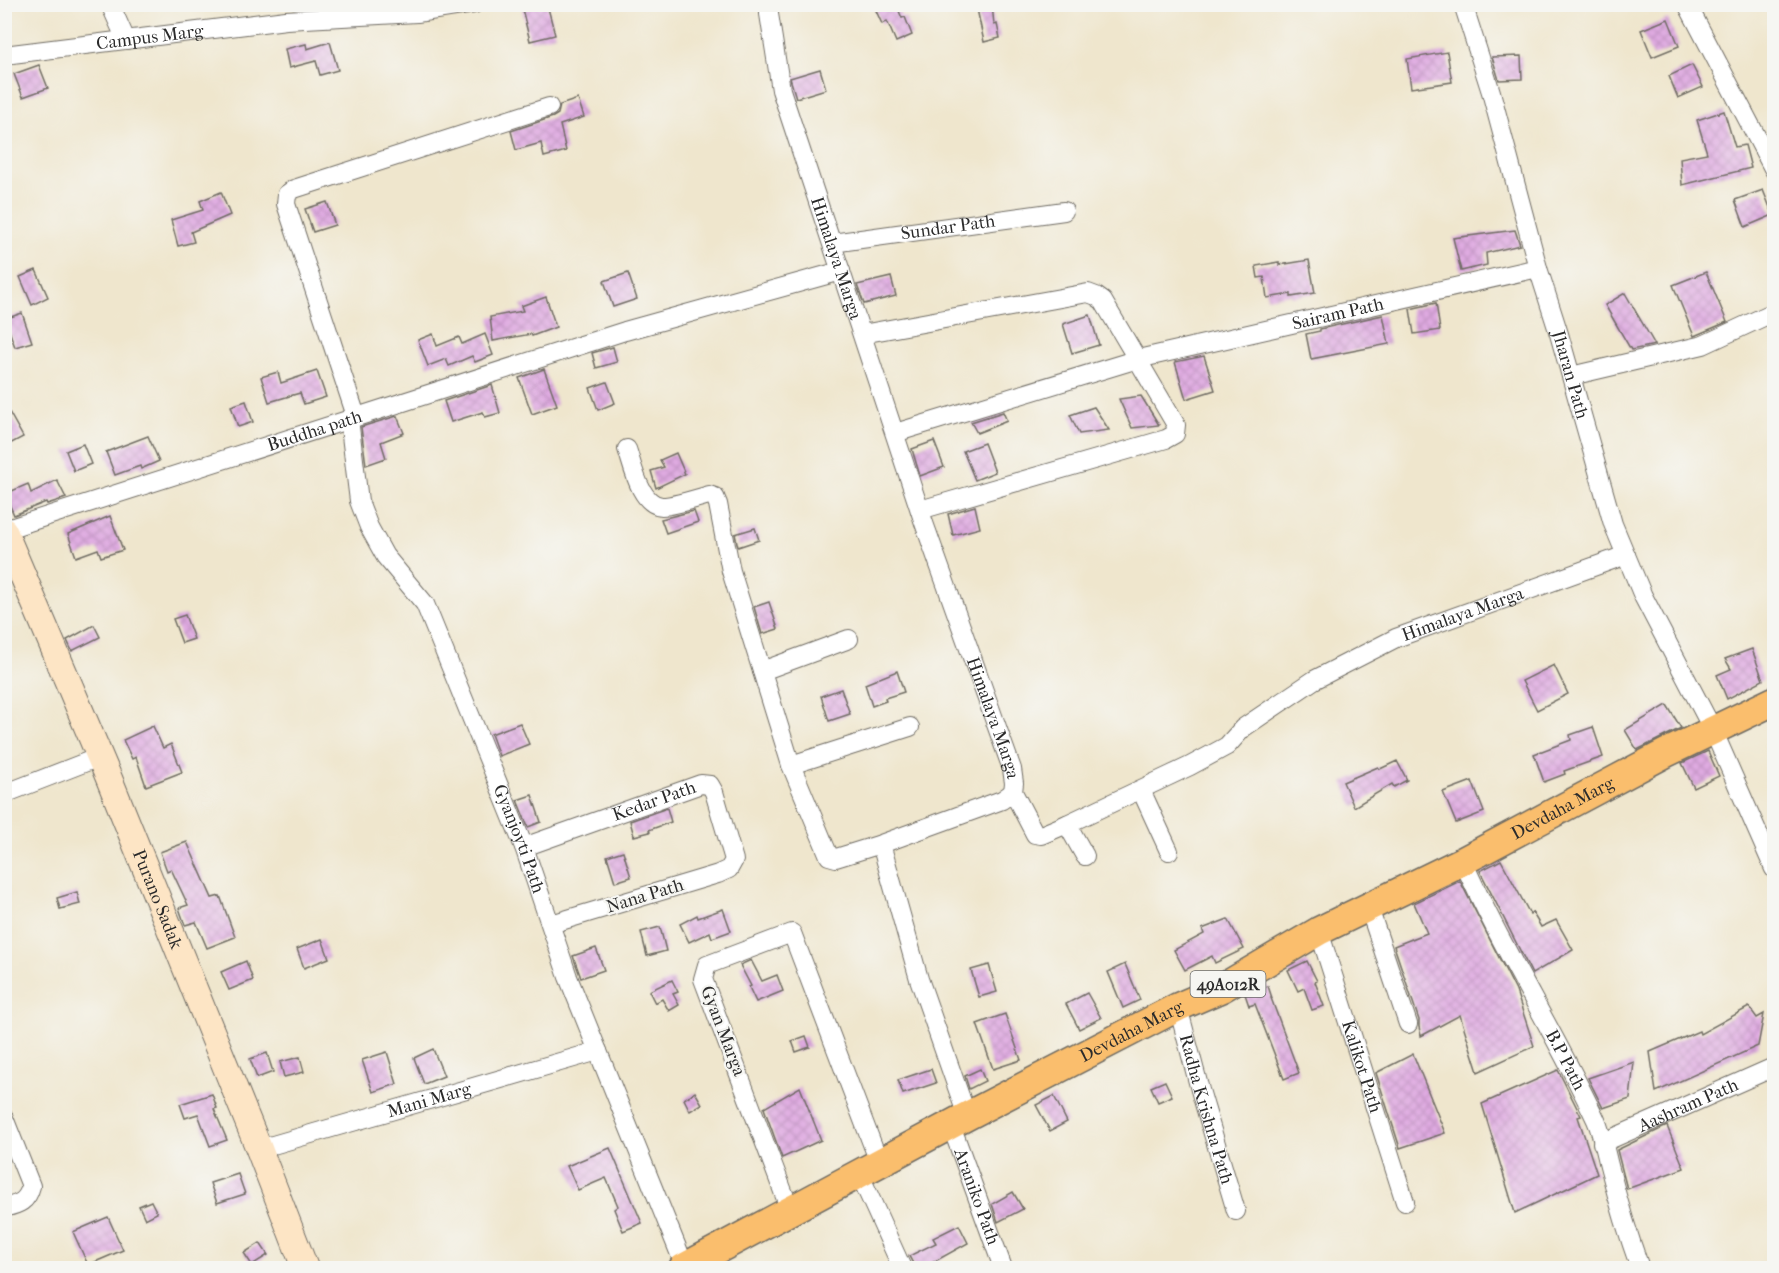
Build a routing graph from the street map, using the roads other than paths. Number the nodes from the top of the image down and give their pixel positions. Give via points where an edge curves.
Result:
1 (110, 4) edge
2 (474, 4) edge
3 (769, 4) edge
4 (1463, 4) edge
5 (1687, 4) edge
6 (126, 40) junction
7 (4, 55) edge
8 (549, 107) dead end
9 (1774, 170) edge
10 (1064, 211) dead end
11 (832, 243) junction
12 (1538, 268) junction
13 (841, 270) junction
14 (1774, 312) edge
15 (862, 334) junction
16 (1137, 359) junction
17 (1571, 376) junction
18 (352, 418) junction
19 (894, 433) junction
20 (627, 448) dead end
21 (920, 510) junction
22 (4, 530) edge
23 (1626, 555) junction
24 (12, 570) edge
25 (849, 639) dead end
26 (762, 671) junction
27 (1774, 701) edge
28 (910, 726) dead end
29 (1713, 730) junction
30 (99, 757) junction
31 (791, 765) junction
32 (1141, 790) junction
33 (1012, 792) junction
34 (4, 794) edge
35 (1067, 824) junction
36 (881, 844) junction
37 (524, 847) junction
38 (1169, 851) dead end
39 (1085, 856) dead end
40 (734, 860) joint
41 (1463, 861) junction
42 (1774, 869) edge
43 (1370, 908) junction
44 (551, 924) junction
45 (1319, 931) junction
46 (1178, 1008) junction
47 (1408, 1024) dead end
48 (598, 1051) junction
49 (1774, 1067) edge
50 (4, 1118) edge
51 (959, 1120) junction
52 (1602, 1143) junction
53 (259, 1149) junction
54 (869, 1167) junction
55 (1405, 1202) dead end
56 (4, 1208) edge
57 (790, 1210) junction
58 (1236, 1211) dead end
59 (301, 1267) edge
60 (684, 1268) edge
61 (902, 1269) edge
62 (1003, 1269) edge
63 (1640, 1269) edge

1 - 6 street
2 - 6 street, Campus Marg via 417,13 286,20
3 - 11 street, Himalaya Marga via 781,90
4 - 12 street, Jharan Path
5 - 9 street
6 - 7 street, Campus Marg
8 - 18 street, Gyanjoyti Path via 294,189 287,195 286,204
10 - 11 street, Sundar Path
11 - 13 street, Himalaya Marga
12 - 16 street, Sairam Path
12 - 17 street, Jharan Path
13 - 15 street, Himalaya Marga
13 - 18 street, Buddha path via 625,331
14 - 17 street via 1703,345
15 - 16 street via 1088,293 1103,301
15 - 19 street, Himalaya Marga
16 - 19 street, Sairam Path
16 - 21 street via 1176,425 1175,434
17 - 23 street, Jharan Path via 1613,524
18 - 22 street, Buddha path
18 - 37 street, Gyanjoyti Path via 362,510 385,556 424,604
19 - 21 street, Himalaya Marga
20 - 26 street via 647,500 662,506 715,497 731,571
21 - 33 street, Himalaya Marga via 1012,769
22 - 24 main road, Purano Sadak
23 - 29 street, Jharan Path via 1643,596
23 - 32 street, Himalaya Marga via 1395,638 1314,680 1243,728 1227,746
24 - 30 main road, Purano Sadak
25 - 26 street
26 - 31 street
27 - 29 main road, Devdaha Marg / 49A012R
28 - 31 street
29 - 41 main road, Devdaha Marg / 49A012R
29 - 42 street, Jharan Path
30 - 34 street
30 - 53 main road, Purano Sadak
31 - 36 street via 829,856 836,858
32 - 35 street, Himalaya Marga
32 - 38 street
33 - 35 street, Himalaya Marga via 1035,834
33 - 36 street via 1002,800
35 - 39 street
36 - 51 street, Araniko Path
37 - 40 street, Kedar Path via 701,784 710,785 714,792
37 - 44 street, Gyanjoyti Path
40 - 44 street, Nana Path via 729,869 718,874
41 - 43 main road, Devdaha Marg / 49A012R
41 - 52 street, B.P Path via 1597,1123
43 - 45 main road, Devdaha Marg / 49A012R
43 - 47 street
44 - 48 street, Gyanjoyti Path
45 - 46 main road, Devdaha Marg / 49A012R via 1222,988
45 - 55 street, Kalikot Path
46 - 51 main road, Devdaha Marg / 49A012R
46 - 58 street, Radha Krishna Path
48 - 53 street, Mani Marg
48 - 60 street, Gyanjoyti Path
49 - 52 street, Aashram Path
50 - 56 street via 31,1186 28,1196
51 - 54 main road, Devdaha Marg / 49A012R
51 - 62 street, Araniko Path
52 - 63 street, B.P Path
53 - 59 main road, Purano Sadak
54 - 57 main road, Devdaha Marg / 49A012R
54 - 57 street, Gyan Marga via 792,933 706,965 703,979
54 - 61 street
57 - 60 main road, Devdaha Marg / 49A012R

